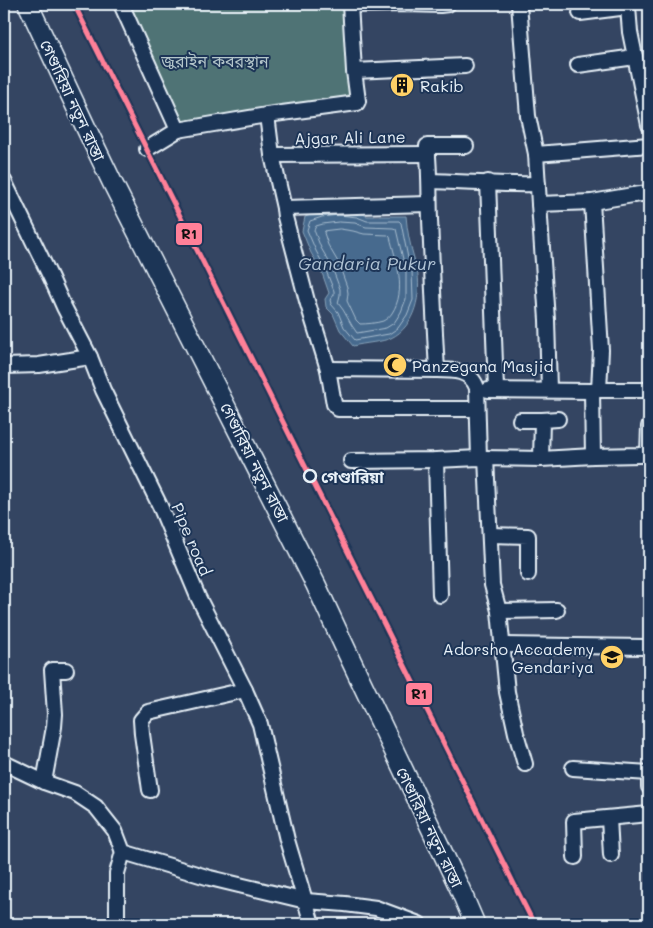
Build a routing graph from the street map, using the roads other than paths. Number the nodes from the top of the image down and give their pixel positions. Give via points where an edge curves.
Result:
1 (28, 4) edge
2 (121, 4) edge
3 (350, 4) edge
4 (443, 4) edge
5 (518, 4) edge
6 (580, 13) dead end
7 (636, 57) junction
8 (578, 65) dead end
9 (465, 66) dead end
10 (354, 71) junction
11 (267, 114) junction
12 (649, 125) edge
13 (178, 130) junction
14 (649, 145) edge
15 (466, 146) dead end
16 (147, 149) dead end
17 (428, 154) junction
18 (536, 154) junction
19 (272, 155) junction
20 (4, 180) edge
21 (430, 181) junction
22 (488, 182) junction
23 (538, 184) junction
24 (649, 193) edge
25 (592, 202) junction
26 (430, 204) junction
27 (539, 204) junction
28 (284, 208) junction
29 (90, 357) junction
30 (4, 366) edge
31 (328, 369) junction
32 (437, 370) junction
33 (496, 389) junction
34 (478, 390) junction
35 (549, 390) junction
36 (596, 390) junction
37 (649, 390) edge
38 (477, 409) junction
39 (558, 419) dead end
40 (520, 420) dead end
41 (542, 420) junction
42 (649, 426) edge
43 (648, 454) edge
44 (593, 456) junction
45 (482, 458) junction
46 (541, 459) junction
47 (436, 460) junction
48 (351, 461) dead end
49 (490, 536) junction
50 (528, 574) dead end
51 (440, 595) dead end
52 (556, 610) dead end
53 (499, 611) junction
54 (501, 645) junction
55 (645, 647) dead end
56 (66, 670) dead end
57 (245, 690) junction
58 (4, 763) edge
59 (525, 764) dead end
60 (573, 768) dead end
61 (44, 782) junction
62 (649, 788) edge
63 (150, 790) dead end
64 (649, 814) edge
65 (609, 818) junction
66 (123, 852) junction
67 (611, 855) dead end
68 (575, 857) dead end
69 (306, 900) junction
70 (117, 924) edge
71 (312, 924) edge
72 (419, 924) edge
73 (475, 924) edge

1 - 73 main road, গেণ্ডারিয়া নতুন রাস্তা via 100,157 316,585
2 - 13 street
3 - 4 street
3 - 10 street
5 - 18 street via 528,116
6 - 7 street via 628,7
7 - 8 street
7 - 12 street
9 - 10 street
10 - 11 street via 358,103
11 - 13 street
11 - 19 street
13 - 16 street
14 - 18 street
15 - 17 street via 428,146
17 - 19 street, Ajgar Ali Lane
17 - 21 street
18 - 23 street
19 - 28 street
20 - 29 street, Pipe road
21 - 22 street
21 - 26 street
22 - 23 street
22 - 33 street
23 - 27 street
24 - 25 street
25 - 27 street
25 - 36 street via 601,350
26 - 28 street
26 - 32 street
27 - 35 street via 548,320
28 - 31 street
29 - 30 street via 39,365
29 - 57 street, Pipe road via 160,506 198,597
31 - 32 street
31 - 38 street via 334,404 338,409
32 - 34 street via 455,370 470,376
33 - 34 street
33 - 35 street
34 - 38 street
35 - 36 street
36 - 37 street
36 - 44 street
38 - 45 street
39 - 41 street
40 - 41 street
41 - 46 street
42 - 43 street
43 - 44 street
44 - 46 street
45 - 46 street
45 - 47 street
45 - 49 street
47 - 48 street
47 - 51 street
49 - 50 street via 528,536
49 - 53 street via 492,585
52 - 53 street
53 - 54 street
54 - 55 street
54 - 59 street via 507,692
56 - 61 street via 52,670 55,714
57 - 63 street via 148,712 142,720 142,734
57 - 69 street, Pipe road via 260,724
58 - 61 street
60 - 62 street via 649,773
61 - 66 street via 75,793 96,807 115,831
64 - 65 street
65 - 67 street
65 - 68 street via 574,821
66 - 69 street via 210,878
66 - 70 street via 117,873
69 - 71 street, Pipe road
69 - 72 street via 376,908

